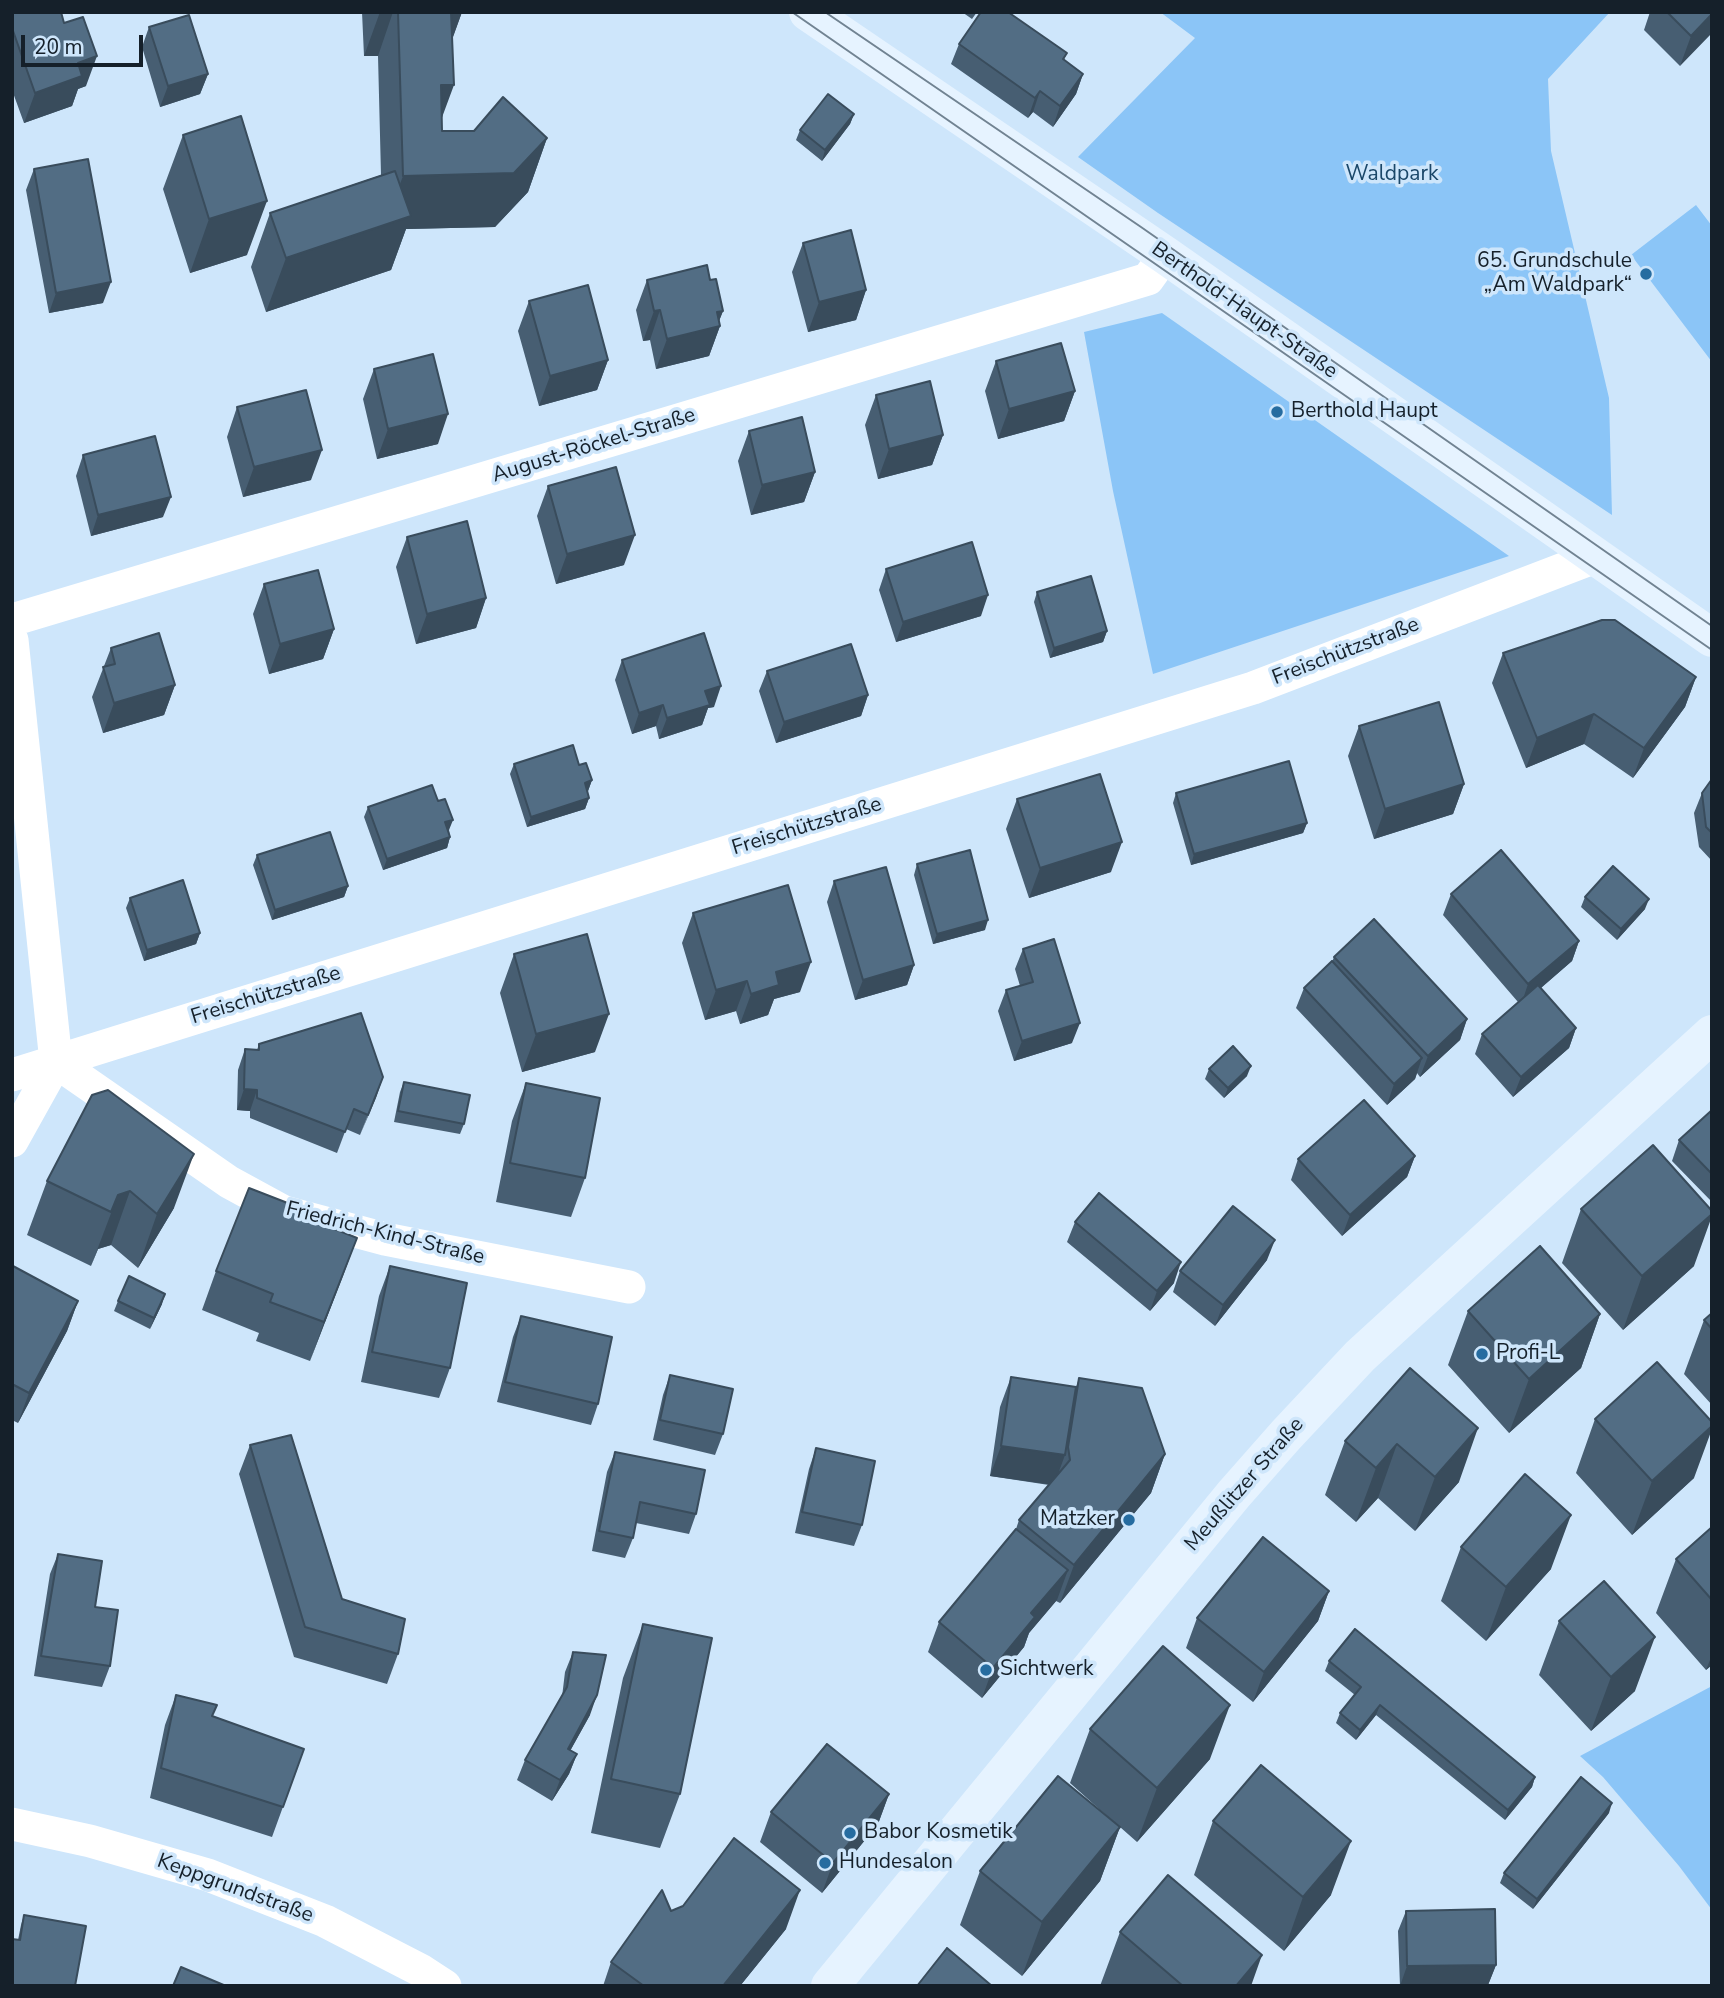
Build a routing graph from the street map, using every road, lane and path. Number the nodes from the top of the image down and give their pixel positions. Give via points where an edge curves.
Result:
1 (808, 12) edge
2 (1165, 255) junction
3 (1595, 557) junction
4 (12, 620) edge
5 (1712, 638) edge
6 (12, 640) edge
7 (1712, 1034) edge
8 (56, 1062) junction
9 (12, 1076) edge
10 (12, 1141) edge
11 (629, 1287) dead end
12 (12, 1824) edge
13 (444, 1986) edge
14 (830, 1986) edge

1 - 2 street, Berthold-Haupt-Straße
2 - 3 street, Berthold-Haupt-Straße
2 - 4 street, August-Röckel-Straße via 1148,279
3 - 5 street, Berthold-Haupt-Straße
3 - 8 street, Freischützstraße via 1253,688
6 - 8 street
7 - 14 street, Meußlitzer Straße via 1360,1356 1286,1435
8 - 9 street, Freischützstraße
8 - 10 street
8 - 11 street, Friedrich-Kind-Straße via 229,1181 284,1212 385,1238
12 - 13 street, Keppgrundstraße via 208,1875 325,1921

